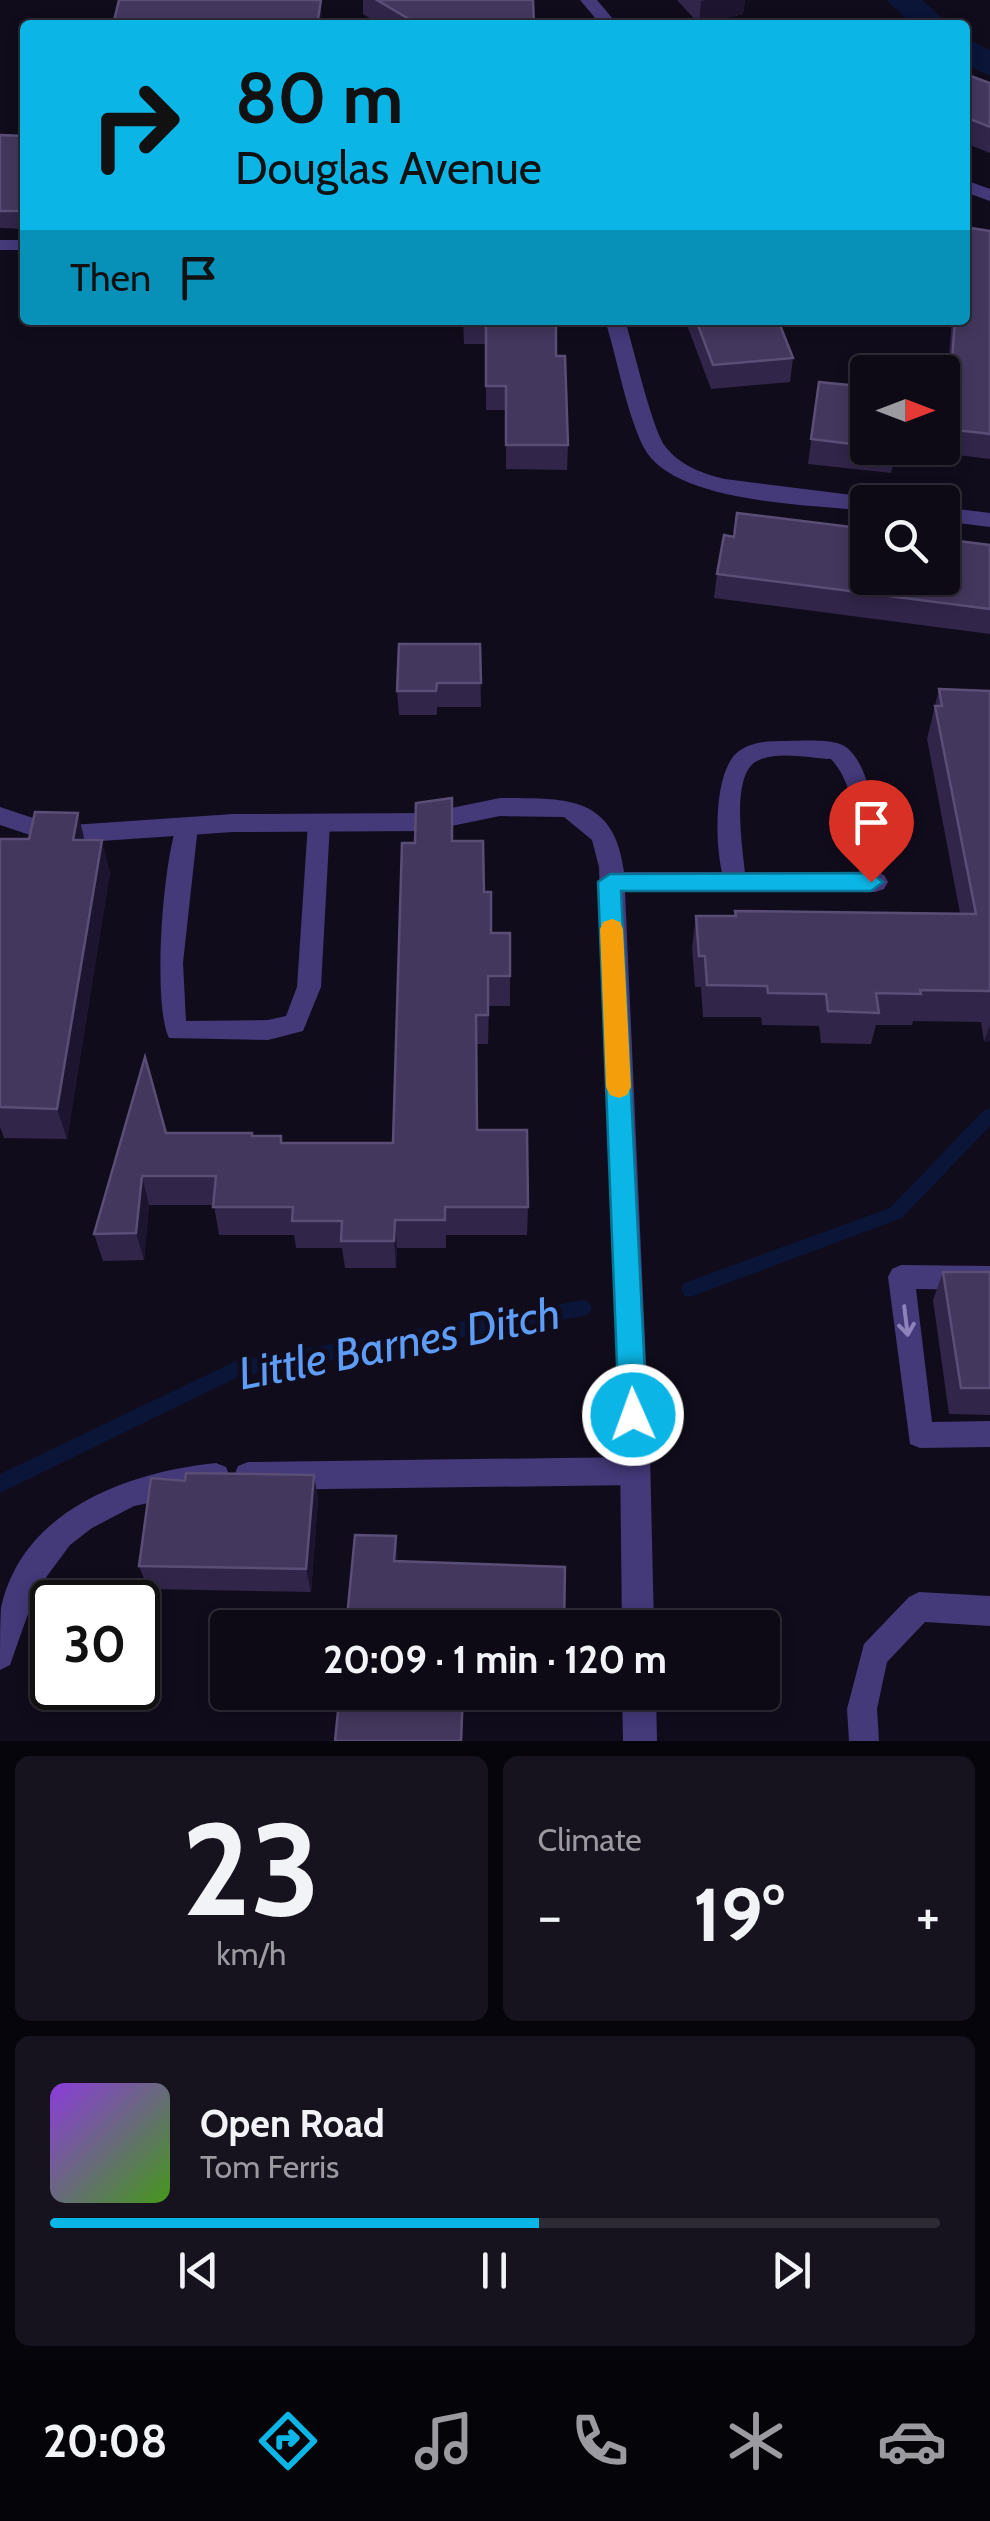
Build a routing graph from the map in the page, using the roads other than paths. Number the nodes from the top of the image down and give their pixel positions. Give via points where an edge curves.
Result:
1 (588, 0) edge
2 (606, 20) edge
3 (617, 325) edge
4 (850, 502) edge
5 (960, 516) edge
6 (990, 520) edge
7 (0, 816) edge
8 (319, 822) junction
9 (186, 826) junction
10 (610, 882) junction
11 (735, 882) junction
12 (873, 882) joint
13 (990, 1278) edge
14 (990, 1434) edge
15 (635, 1471) junction
16 (638, 1610) edge
17 (990, 1611) edge
18 (0, 1655) edge
19 (639, 1710) edge
20 (640, 1741) edge
21 (864, 1741) edge

1 - 2 street
3 - 4 street via 654,448 675,468 725,486
5 - 6 street
7 - 9 street via 57,834
8 - 9 street
8 - 9 lane via 309,987 295,1024 268,1030 178,1031 170,1018
8 - 10 street via 426,822 500,808 569,808 604,834
10 - 11 street
10 - 15 street
11 - 12 street
11 - 12 lane via 729,785 741,759 756,751 837,751 847,759
13 -> 14 lane via 901,1278 920,1434
15 - 16 street
15 - 18 lane via 227,1476 119,1495 54,1540 27,1580
17 - 21 lane via 919,1607 874,1654 862,1709
19 - 20 street

